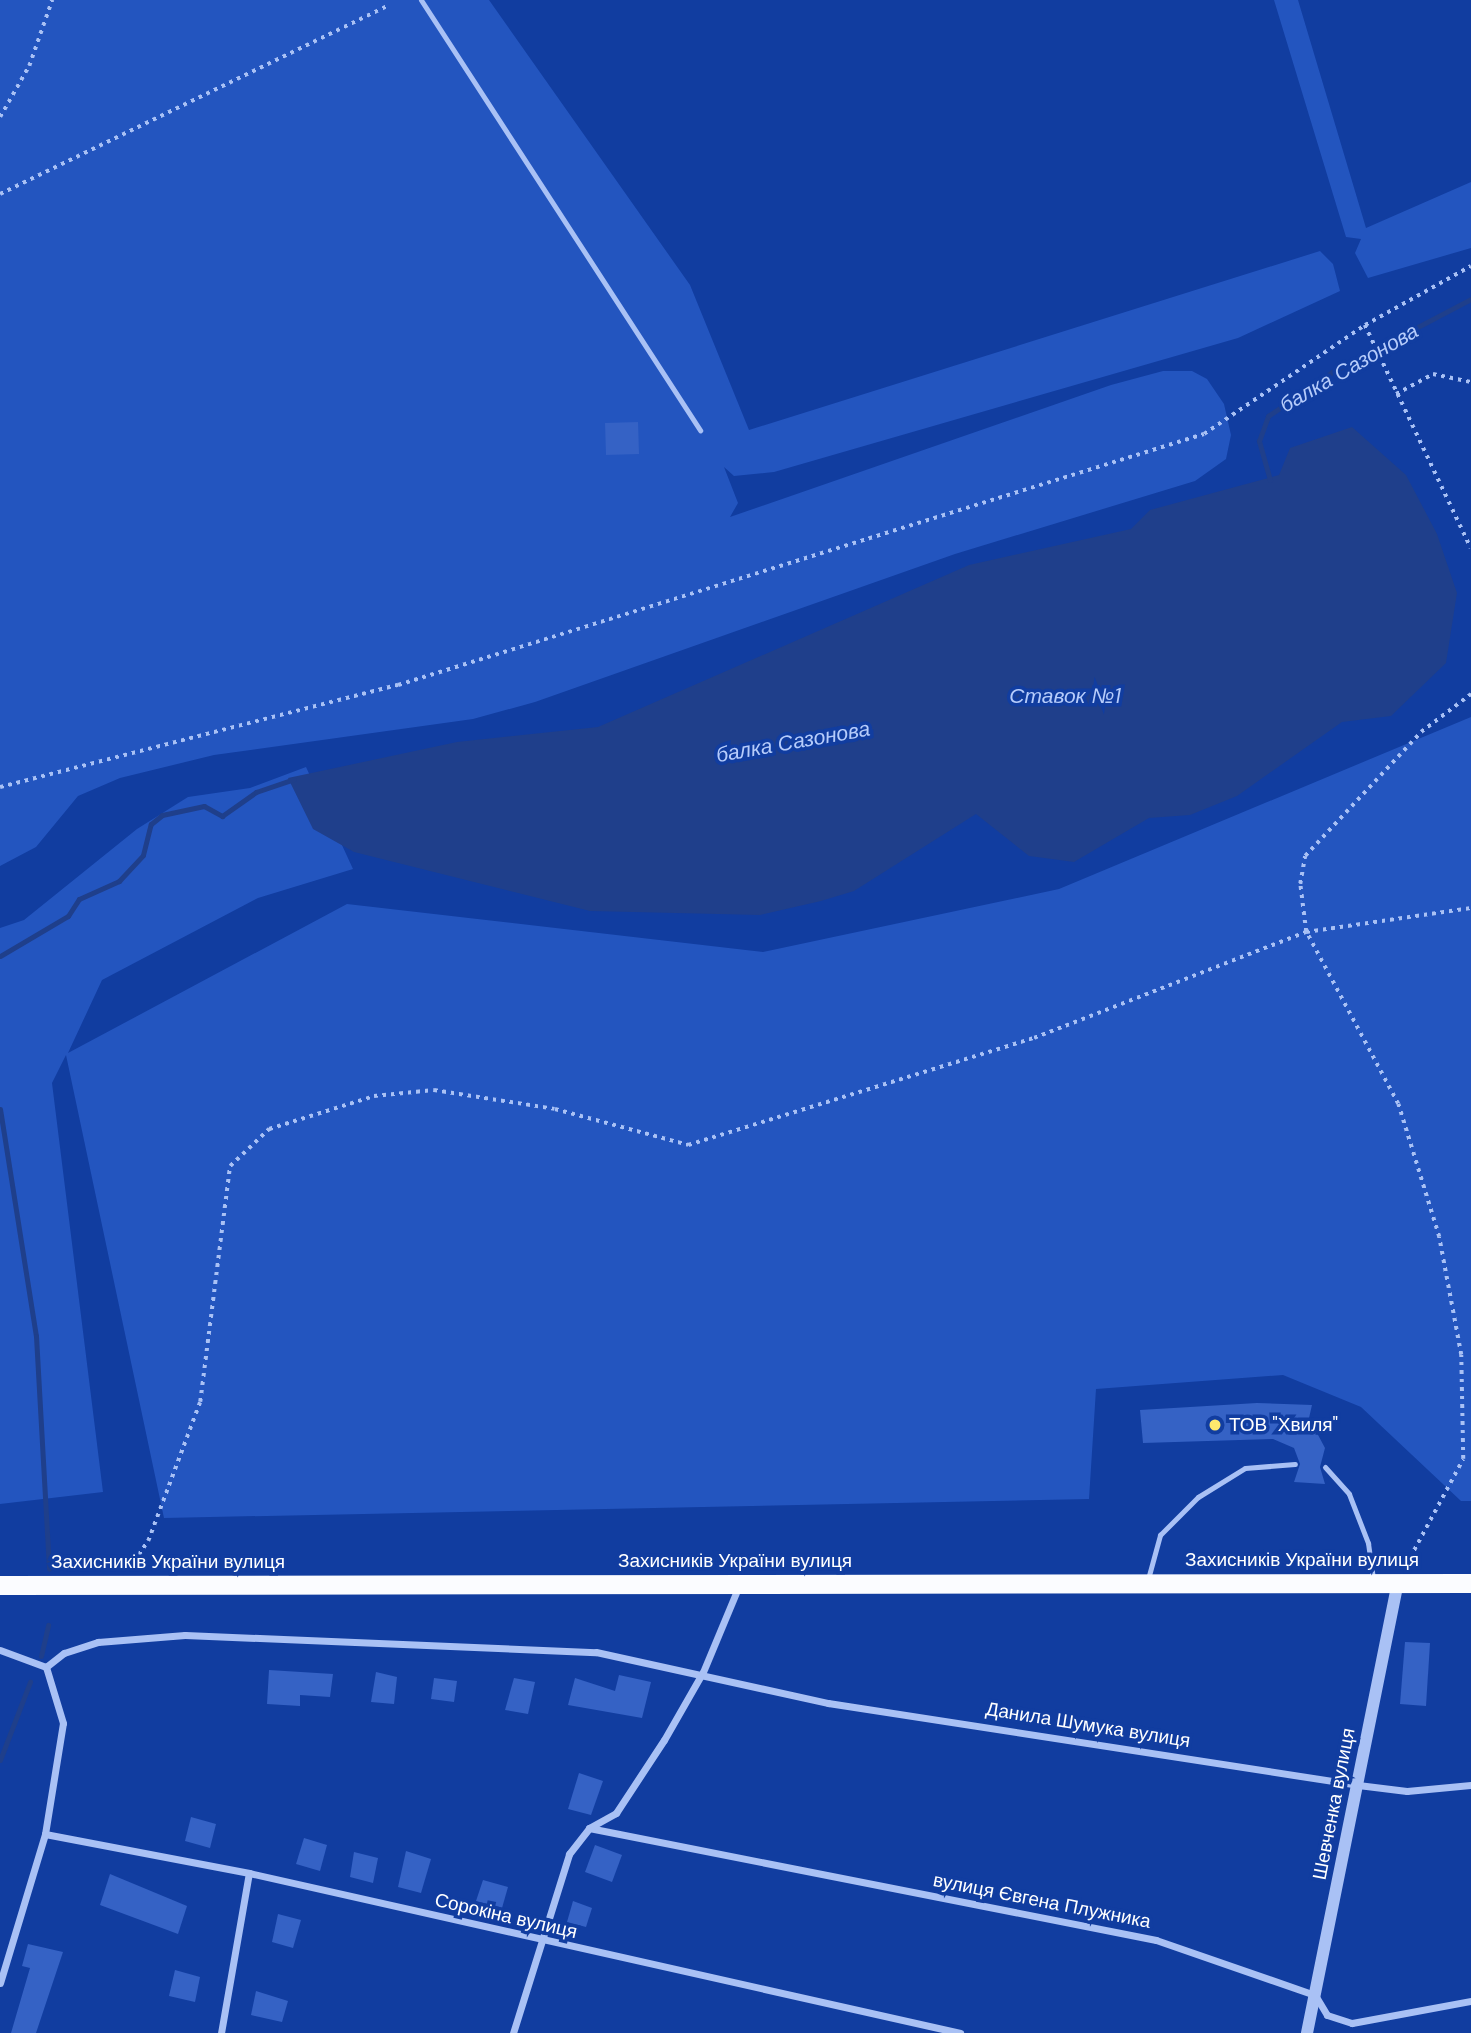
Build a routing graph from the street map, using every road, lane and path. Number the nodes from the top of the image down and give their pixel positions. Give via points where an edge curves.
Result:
1 (52, 0) edge
2 (421, 0) edge
3 (389, 5) dead end
4 (0, 117) edge
5 (0, 194) edge
6 (1471, 266) edge
7 (1365, 325) junction
8 (1471, 382) edge
9 (1396, 394) junction
10 (700, 430) dead end
11 (1471, 548) edge
12 (1471, 694) edge
13 (0, 787) edge
14 (1471, 908) edge
15 (1306, 932) junction
16 (1295, 1464) dead end
17 (1325, 1467) dead end
18 (1148, 1583) junction
19 (1374, 1583) junction
20 (1398, 1583) junction
21 (1471, 1583) edge
22 (740, 1584) junction
23 (0, 1585) edge
24 (118, 1585) junction
25 (0, 1650) edge
26 (46, 1667) junction
27 (703, 1672) junction
28 (1358, 1785) junction
29 (1471, 1785) edge
30 (589, 1828) junction
31 (45, 1833) junction
32 (249, 1873) junction
33 (540, 1940) junction
34 (0, 1983) edge
35 (1315, 1995) junction
36 (1471, 2001) edge
37 (221, 2033) edge
38 (513, 2033) edge
39 (960, 2033) edge
40 (1307, 2033) edge

1 - 4 path via 29,66
2 - 10 lane
3 - 5 path
6 - 7 path
7 - 9 path
7 - 13 path via 1204,434 398,685
8 - 9 path via 1433,374
9 - 11 path
12 - 15 path via 1421,732 1304,856 1300,884
14 - 15 path
15 - 20 path via 1398,1104 1439,1237 1461,1355 1463,1459
15 - 24 path via 1034,1038 688,1145 555,1109 434,1090 374,1096 269,1129 230,1166 200,1402 148,1541
16 - 18 lane via 1245,1468 1198,1497 1160,1535
17 - 19 lane via 1349,1494 1368,1544
18 - 19 highway, Захисників України вулиця
18 - 22 highway, Захисників України вулиця
19 - 20 highway, Захисників України вулиця
20 - 21 highway, Захисників України вулиця
20 - 28 street, Шевченка вулиця
22 - 24 highway, Захисників України вулиця
22 - 27 street
23 - 24 highway, Захисників України вулиця
25 - 26 street
26 - 27 street, Данила Шумука вулиця via 64,1653 98,1642 186,1635 585,1651
26 - 31 street via 63,1723
27 - 28 street, Данила Шумука вулиця via 828,1703
27 - 30 street via 617,1813
28 - 29 street, Данила Шумука вулиця via 1407,1791
28 - 35 street, Шевченка вулиця
30 - 33 street via 569,1854
30 - 35 street, вулиця Євгена Плужника via 1156,1940
31 - 32 street, Сорокіна вулиця
31 - 34 street
32 - 33 street, Сорокіна вулиця
32 - 37 street
33 - 38 street
33 - 39 street, Сорокіна вулиця
35 - 36 street, вулиця Євгена Плужника via 1327,2015 1352,2023
35 - 40 street, Шевченка вулиця

